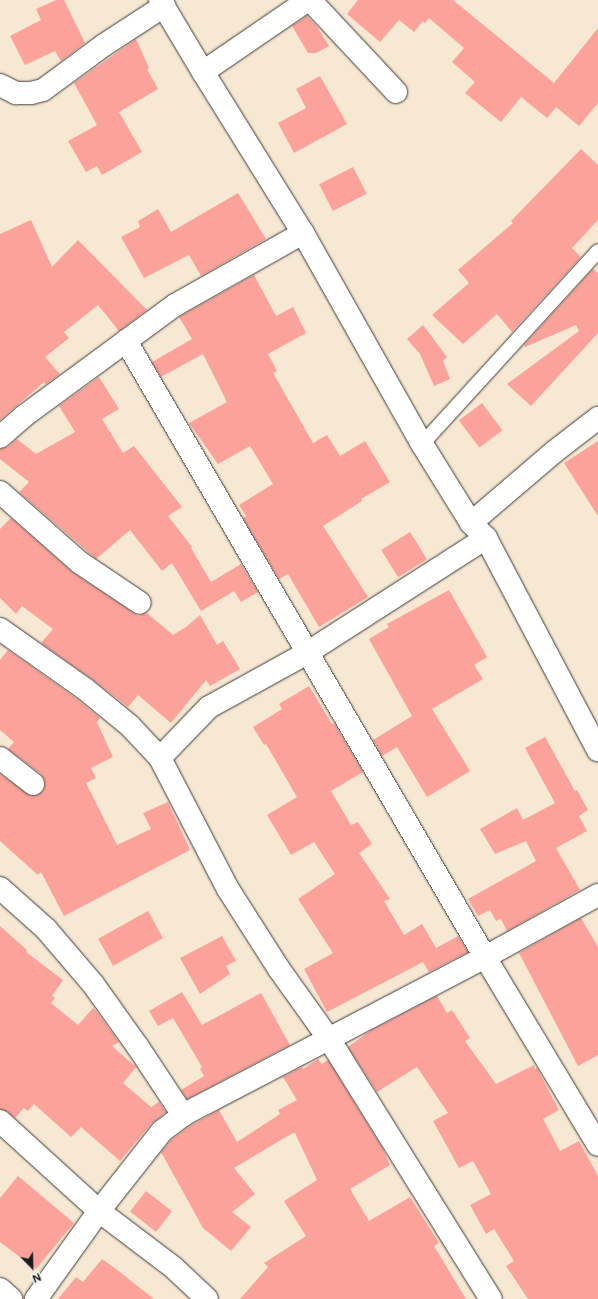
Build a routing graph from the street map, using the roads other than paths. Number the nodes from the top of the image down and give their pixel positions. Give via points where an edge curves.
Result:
1 (309, 0) edge
2 (162, 3) edge
3 (203, 72) junction
4 (0, 85) edge
5 (396, 92) dead end
6 (303, 234) junction
7 (598, 251) edge
8 (126, 341) junction
9 (598, 418) edge
10 (0, 437) edge
11 (422, 444) junction
12 (0, 492) edge
13 (471, 523) junction
14 (486, 538) junction
15 (140, 603) dead end
16 (0, 629) edge
17 (307, 653) junction
18 (594, 736) edge
19 (0, 758) edge
20 (160, 758) junction
21 (33, 784) dead end
22 (0, 888) edge
23 (598, 895) edge
24 (485, 957) junction
25 (329, 1040) junction
26 (183, 1115) junction
27 (0, 1121) edge
28 (598, 1145) edge
29 (99, 1211) junction
30 (0, 1289) edge
31 (11, 1299) edge
32 (36, 1299) edge
33 (207, 1299) edge
34 (491, 1299) edge

1 - 3 street
1 - 5 street
2 - 3 street
2 - 4 street via 43,90 16,93
3 - 6 street
6 - 8 street via 175,305
6 - 11 street
7 - 11 lane
8 - 10 street via 24,416
8 - 17 street
9 - 13 street
11 - 13 street
12 - 15 street via 78,562
13 - 14 street
14 - 17 street
14 - 18 street
16 - 20 street via 85,689 130,726
17 - 20 street via 209,707
17 - 24 street
19 - 21 street
20 - 25 street via 228,889 279,969
22 - 26 street via 46,929 93,984
23 - 24 street
24 - 25 street
24 - 28 street
25 - 26 street
25 - 34 street
26 - 29 street via 162,1131
27 - 29 street
29 - 32 street
29 - 33 street via 174,1268
30 - 31 street

